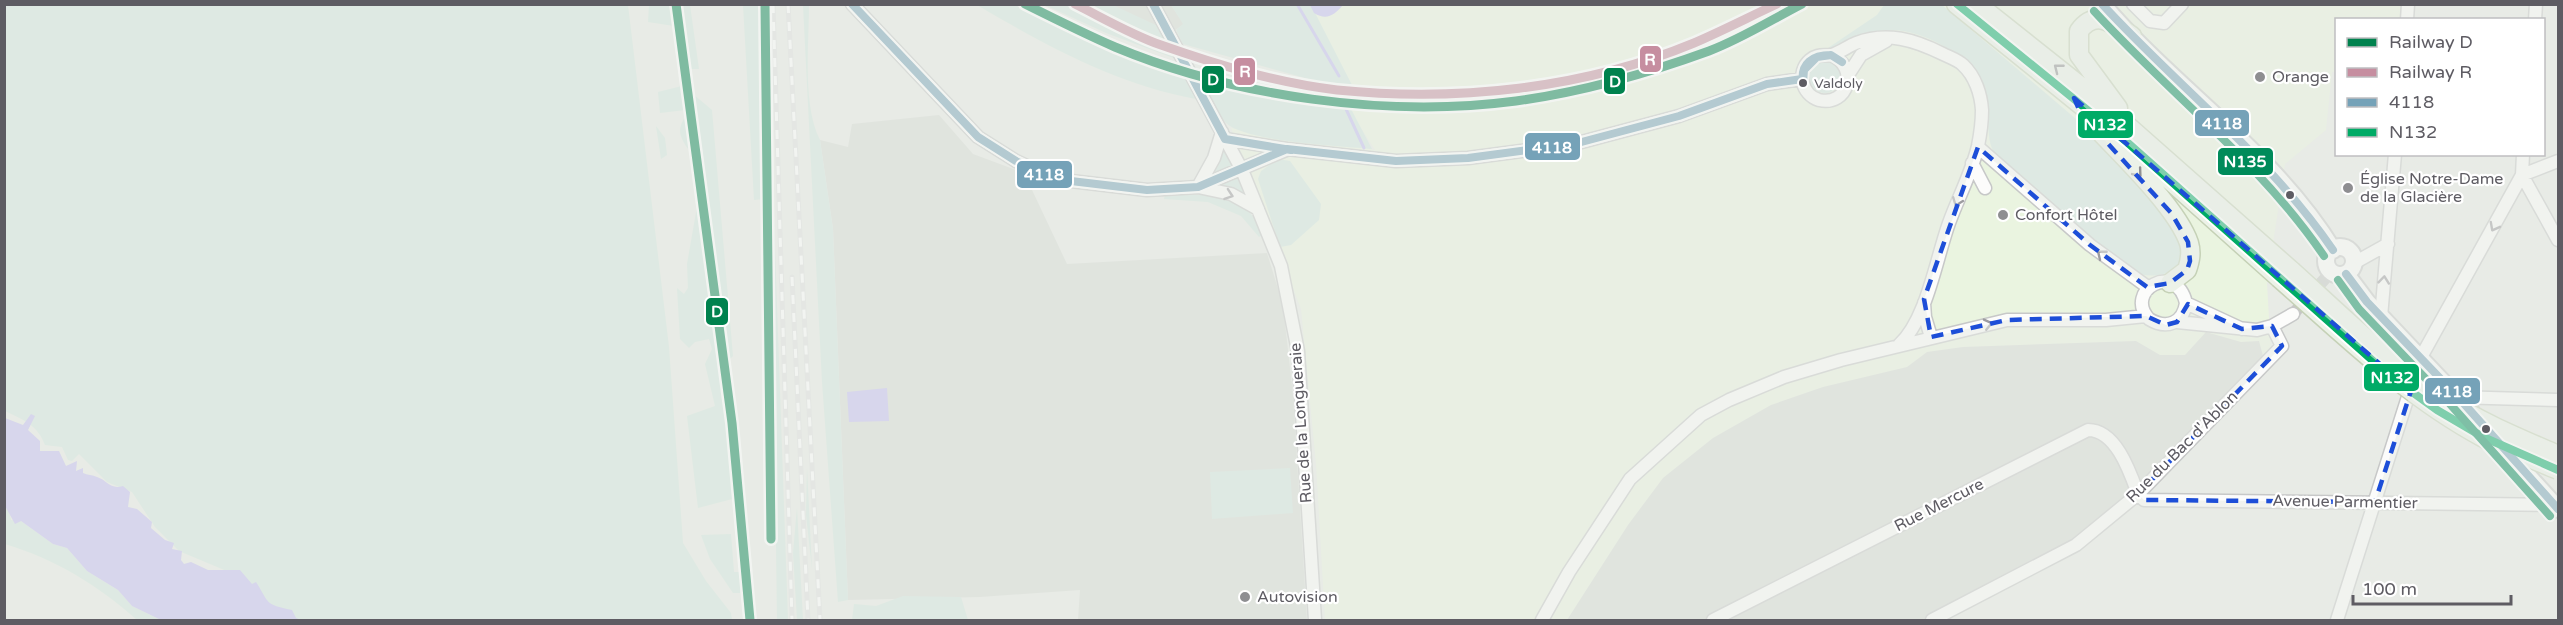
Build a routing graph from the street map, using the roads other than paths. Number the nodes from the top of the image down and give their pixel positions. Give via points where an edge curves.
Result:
1 (852, 4) edge
2 (1153, 4) edge
3 (1956, 4) edge
4 (1977, 4) edge
5 (2102, 4) edge
6 (2107, 4) edge
7 (2133, 4) edge
8 (2182, 4) edge
9 (2132, 36) junction
10 (1895, 37) junction
11 (1831, 55) junction
12 (1848, 75) junction
13 (1802, 79) junction
14 (2074, 98) junction
15 (2130, 128) junction
16 (1224, 136) junction
17 (1978, 147) junction
18 (1287, 149) junction
19 (2395, 156) edge
20 (2523, 156) edge
21 (2559, 160) edge
22 (1972, 163) junction
23 (1242, 170) junction
24 (2522, 175) junction
25 (1198, 187) junction
26 (1985, 188) dead end
27 (2291, 196) junction
28 (1258, 209) junction
29 (2559, 240) edge
30 (2388, 243) junction
31 (2332, 250) junction
32 (2350, 268) junction
33 (2285, 275) junction
34 (2170, 283) junction
35 (2149, 288) junction
36 (1924, 299) junction
37 (2186, 303) junction
38 (2293, 314) tunnel mouth
39 (2146, 316) junction
40 (2381, 317) junction
41 (2177, 322) junction
42 (2272, 326) junction
43 (2242, 329) junction
44 (1932, 337) junction
45 (1898, 345) junction
46 (2420, 359) junction
47 (2458, 397) junction
48 (2559, 400) edge
49 (2408, 402) junction
50 (2559, 455) edge
51 (2559, 470) edge
52 (2138, 494) junction
53 (2375, 502) junction
54 (2557, 507) edge
55 (1315, 621) edge
56 (1542, 621) edge
57 (1713, 621) edge
58 (1932, 621) edge
59 (2337, 621) edge

1 - 25 street via 978,137 1016,161 1054,179 1100,186 1147,190
2 - 16 street, Rue de la Longueraie
3 - 14 main road
15 -> 4 main road
5 - 9 main road
6 - 27 main road via 2246,131
7 - 8 street via 2150,21 2164,23
9 - 15 main road via 2100,18 2085,23 2077,43 2079,54
9 - 27 main road via 2240,137
10 - 11 street via 1866,40
10 - 12 street via 1861,55
10 - 17 street via 1911,39 1963,64 1978,85 1982,109
11 - 12 street via 1843,62
11 - 13 street via 1810,60
12 - 13 street via 1845,89 1828,101 1809,94
13 - 18 street via 1767,84 1679,116 1575,144 1468,158 1396,161
14 - 33 main road
14 -> 34 main road via 2081,114 2156,194 2188,242 2191,253 2187,270
15 - 33 main road
16 - 18 street
16 - 23 street, Rue de la Longueraie
16 - 25 street
17 - 22 street
35 -> 17 street via 2090,245
18 - 23 street
19 - 30 street
20 - 24 street
21 - 24 street
22 - 26 street
22 -> 36 street
23 - 25 street
23 - 28 street, Rue de la Longueraie
24 - 29 street
24 -> 46 street
25 -> 28 street via 1231,194
27 - 31 main road
28 - 55 street, Rue de la Longueraie via 1281,266 1298,351
30 - 32 street
40 -> 30 street
31 - 32 main road via 2349,250
31 - 32 main road via 2326,260 2328,268 2337,275
32 - 40 main road
33 - 50 main road, bridge via 2444,399 2493,427
33 - 51 main road, bridge via 2390,376 2437,410 2483,437
34 - 35 street via 2158,282
34 - 37 street via 2183,292
35 - 39 street via 2143,299
36 - 44 street via 1924,317
36 - 45 street via 1911,332
37 - 41 street
37 - 43 street
38 - 42 street
39 - 41 street via 2161,324
44 -> 39 street via 2007,320
40 - 46 main road
41 - 43 street
42 - 43 street
42 - 52 street, Rue du Bac d'Ablon via 2282,346
44 - 45 street
45 - 56 street via 1784,377 1701,415 1630,479
46 - 47 main road
46 - 49 street
47 - 48 street
47 - 49 street
47 - 54 main road
49 - 53 street
52 - 53 street, Avenue Parmentier via 2144,500
52 - 57 street, Rue Mercure via 2111,440 2103,432 2088,430
52 - 58 street, Rue du Bac d'Ablon via 2076,545
53 - 54 street, Avenue Parmentier
53 - 59 street

